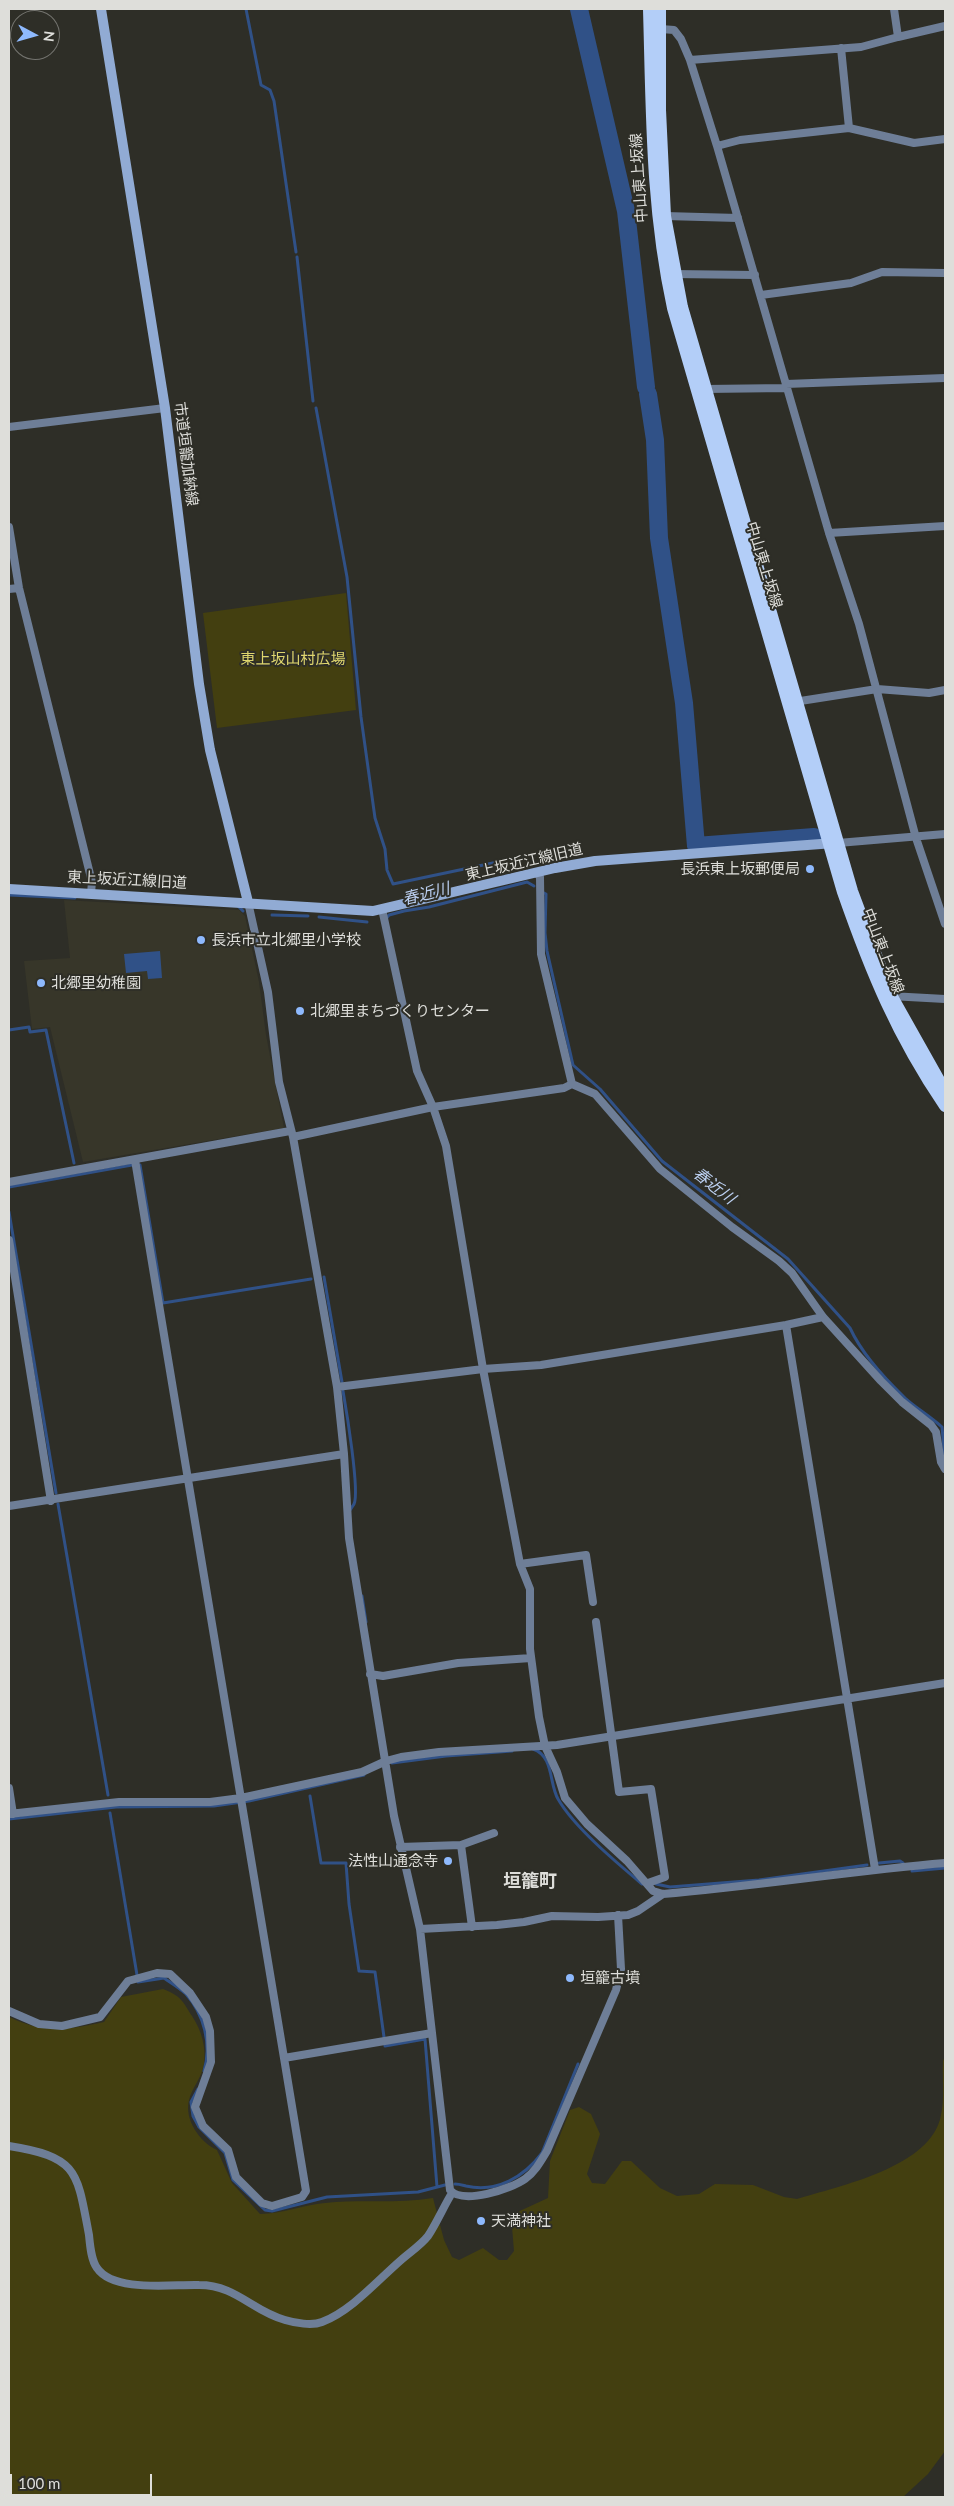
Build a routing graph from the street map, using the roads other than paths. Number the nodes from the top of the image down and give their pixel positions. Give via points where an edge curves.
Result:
1 (101, 9) edge
2 (649, 9) edge
3 (660, 9) edge
4 (894, 9) edge
5 (945, 26) edge
6 (660, 29) junction
7 (898, 37) junction
8 (841, 48) junction
9 (690, 60) junction
10 (849, 128) junction
11 (945, 139) edge
12 (717, 146) junction
13 (665, 216) junction
14 (738, 218) junction
15 (945, 273) edge
16 (670, 274) junction
17 (755, 275) junction
18 (760, 295) junction
19 (945, 378) edge
20 (787, 386) junction
21 (705, 389) junction
22 (165, 408) junction
23 (9, 427) edge
24 (945, 526) edge
25 (9, 527) edge
26 (829, 533) junction
27 (19, 588) junction
28 (9, 589) edge
29 (877, 689) junction
30 (945, 690) edge
31 (792, 703) junction
32 (945, 834) edge
33 (916, 838) junction
34 (833, 843) junction
35 (537, 873) junction
36 (9, 889) edge
37 (91, 893) junction
38 (248, 902) junction
39 (382, 909) junction
40 (945, 924) edge
41 (887, 996) junction
42 (945, 999) edge
43 (572, 1084) junction
44 (945, 1090) edge
45 (945, 1106) edge
46 (433, 1107) junction
47 (291, 1134) junction
48 (135, 1160) junction
49 (9, 1182) edge
50 (9, 1240) edge
51 (823, 1317) junction
52 (786, 1325) junction
53 (483, 1369) junction
54 (337, 1387) junction
55 (344, 1454) junction
56 (945, 1469) edge
57 (188, 1478) junction
58 (51, 1501) junction
59 (9, 1506) edge
60 (520, 1564) junction
61 (593, 1602) dead end
62 (596, 1622) dead end
63 (531, 1658) junction
64 (372, 1675) junction
65 (945, 1683) edge
66 (847, 1699) junction
67 (612, 1735) junction
68 (545, 1746) junction
69 (386, 1761) junction
70 (9, 1788) edge
71 (242, 1802) junction
72 (11, 1814) edge
73 (494, 1832) dead end
74 (461, 1845) junction
75 (400, 1847) junction
76 (945, 1863) edge
77 (875, 1869) junction
78 (648, 1883) junction
79 (663, 1894) junction
80 (618, 1915) junction
81 (472, 1927) junction
82 (420, 1929) junction
83 (9, 2011) edge
84 (432, 2033) junction
85 (284, 2058) junction
86 (9, 2146) edge
87 (452, 2193) junction

1 - 22 street, 市道垣籠加納線
2 - 16 main road, 中山東上坂線 via 654,184
3 - 6 main road, 中山東上坂線
4 - 7 street
5 - 7 street
6 - 9 street via 674,30 682,39
6 - 13 main road, 中山東上坂線
7 - 8 street via 861,47
8 - 9 street
8 - 10 street
9 - 12 street
10 - 11 street via 914,142
10 - 12 street via 740,140
12 - 14 street
13 - 14 street
13 - 16 main road, 中山東上坂線
14 - 17 street
15 - 18 street via 882,272 851,283
16 - 17 street
16 - 21 main road, 中山東上坂線
16 - 31 main road, 中山東上坂線 via 695,390
17 - 18 street
18 - 20 street
19 - 20 street
20 - 21 street
20 - 26 street
21 - 31 main road, 中山東上坂線
22 - 23 street
22 - 38 street, 市道垣籠加納線 via 210,750
24 - 26 street
25 - 27 street
26 - 29 street
27 - 28 street
27 - 37 street via 92,882
29 - 30 street via 929,693
29 - 31 street
29 - 33 street
31 - 34 main road, 中山東上坂線
32 - 33 street
33 - 34 street
33 - 40 street
34 - 35 street, 東上坂近江線旧道 via 595,861
34 - 41 main road, 中山東上坂線
35 - 39 street, 東上坂近江線旧道
35 - 43 street via 540,877 541,954
36 - 37 street, 東上坂近江線旧道
37 - 38 street, 東上坂近江線旧道
38 - 39 street, 東上坂近江線旧道
38 - 47 street via 268,992 279,1082
39 - 46 street via 417,1071
41 - 42 street
41 - 44 main road, 中山東上坂線
41 - 45 main road, 中山東上坂線 via 917,1062
43 - 46 street via 564,1088
43 - 51 street via 595,1094 660,1169 792,1273
46 - 47 street
46 - 53 street via 446,1146
47 - 48 street
47 - 54 street
48 - 49 street
48 - 57 street
50 - 58 street
51 - 52 street
51 - 56 street via 902,1402 931,1425 936,1432
52 - 53 street via 541,1365
52 - 66 street
53 - 54 street
53 - 60 street
54 - 55 street
55 - 57 street
55 - 64 street via 349,1538
57 - 58 street
57 - 71 street
58 - 59 street
60 - 61 street via 586,1555
60 - 63 street via 530,1589
62 - 67 street
63 - 64 street
63 - 68 street
64 - 69 street
65 - 66 street
66 - 67 street
66 - 77 street
67 - 68 street
67 - 78 street via 619,1792 651,1790 665,1877
68 - 69 street via 440,1752
68 - 78 street via 565,1798
69 - 71 street via 362,1772
69 - 75 street
70 - 72 street
71 - 72 street via 118,1802
71 - 85 street
73 - 74 street
74 - 75 street
74 - 81 street
75 - 82 street
76 - 77 street
77 - 79 street via 736,1888
78 - 79 street via 653,1891
79 - 80 street via 638,1911
80 - 81 street via 552,1916
80 - 87 street via 621,1969 616,1990 547,2151 525,2179 503,2190 484,2195
81 - 82 street
82 - 84 street
83 - 85 street via 38,2024 62,2026 100,2017 128,1981 157,1973 170,1974 190,1992 206,2017 210,2031 211,2062 197,2098 197,2114 203,2126 228,2150 236,2177 255,2199 267,2206 302,2197 306,2191
84 - 85 street
84 - 87 street via 448,2184
86 - 87 street via 51,2156 64,2162 74,2174 92,2256 97,2269 109,2277 140,2286 213,2285 225,2288 272,2316 309,2324 322,2322 346,2308 428,2236

